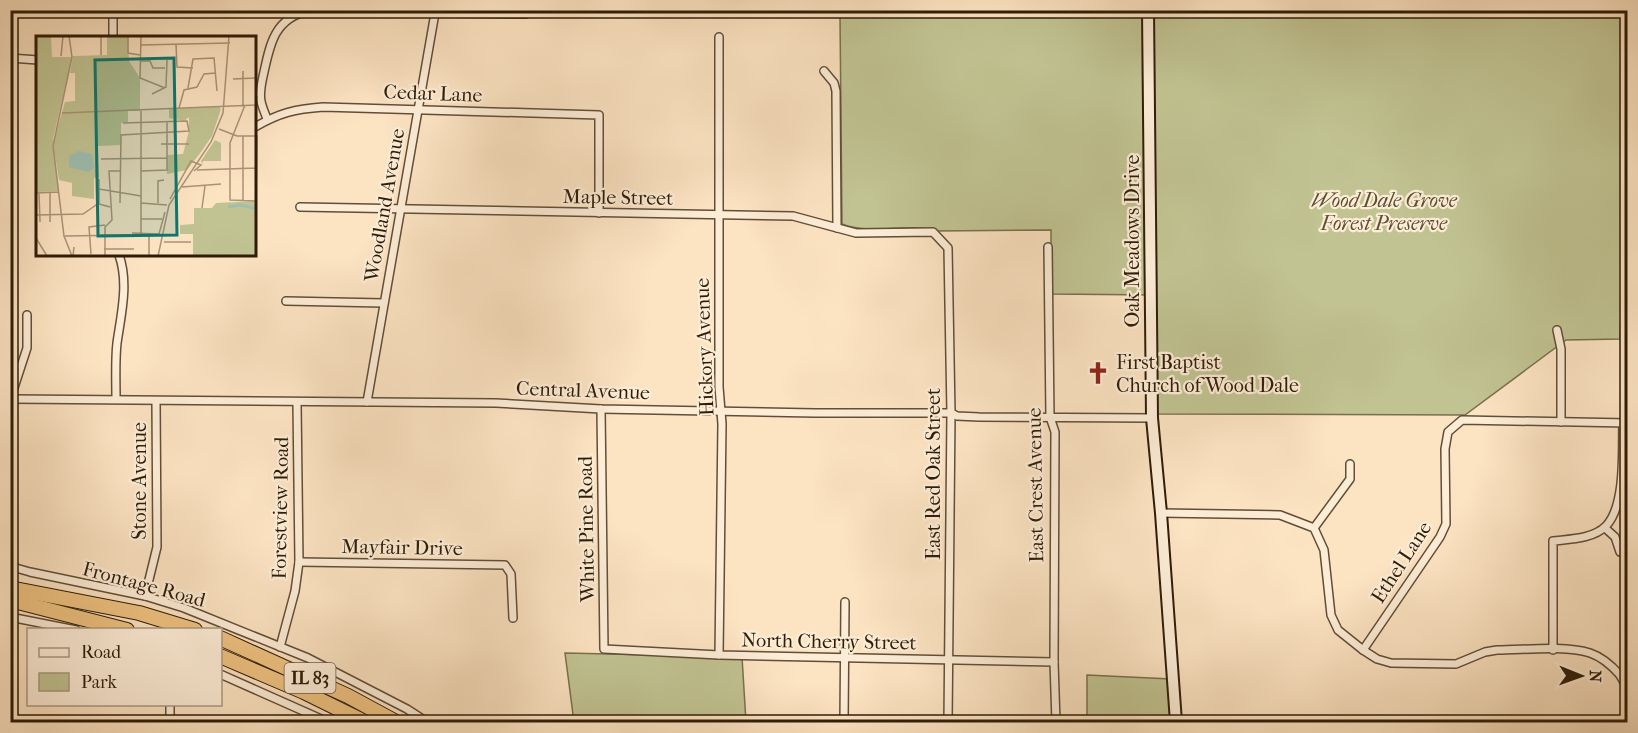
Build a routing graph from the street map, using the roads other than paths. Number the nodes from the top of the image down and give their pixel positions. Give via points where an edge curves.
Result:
1 (113, 10) edge
2 (1148, 10) edge
3 (308, 11) edge
4 (435, 14) junction
5 (526, 14) dead end
6 (113, 36) edge
7 (719, 37) dead end
8 (10, 58) edge
9 (36, 60) edge
10 (824, 71) dead end
11 (418, 110) junction
12 (267, 119) junction
13 (256, 127) edge
14 (300, 207) dead end
15 (400, 209) junction
16 (599, 213) junction
17 (718, 215) junction
18 (837, 228) junction
19 (933, 232) joint
20 (1048, 247) dead end
21 (119, 256) edge
22 (286, 301) dead end
23 (383, 303) junction
24 (27, 315) dead end
25 (1557, 330) dead end
26 (116, 399) junction
27 (11, 400) edge
28 (156, 401) junction
29 (367, 402) junction
30 (297, 403) junction
31 (601, 409) junction
32 (720, 411) junction
33 (951, 413) junction
34 (1050, 417) junction
35 (1152, 418) junction
36 (1561, 422) junction
37 (1625, 423) edge
38 (1350, 464) dead end
39 (1161, 513) junction
40 (1314, 528) junction
41 (1605, 528) junction
42 (1620, 552) dead end
43 (11, 562) edge
44 (299, 562) junction
45 (10, 588) edge
46 (145, 596) junction
47 (10, 600) edge
48 (845, 602) dead end
49 (10, 617) edge
50 (513, 618) dead end
51 (66, 628) edge
52 (119, 628) edge
53 (188, 628) edge
54 (222, 639) edge
55 (280, 647) junction
56 (604, 649) joint
57 (1363, 650) junction
58 (1553, 650) junction
59 (719, 655) junction
60 (222, 657) edge
61 (844, 658) junction
62 (949, 659) junction
63 (1054, 662) junction
64 (1624, 673) edge
65 (222, 675) edge
66 (1628, 704) edge
67 (170, 706) edge
68 (170, 723) edge
69 (328, 723) edge
70 (365, 723) edge
71 (396, 723) edge
72 (427, 723) edge
73 (844, 723) edge
74 (948, 723) edge
75 (1056, 723) edge
76 (1176, 723) edge

1 - 6 street
2 - 35 street, Oak Meadows Drive
3 - 4 street
3 - 12 street via 288,20 273,36 260,100
4 - 5 street
4 - 11 street, Woodland Avenue
7 - 17 street, Hickory Avenue
8 - 9 street
10 - 18 street via 836,91
11 - 12 street, Cedar Lane via 323,107
11 - 15 street, Woodland Avenue
11 - 16 street, Cedar Lane via 599,115
12 - 13 street
14 - 15 street, Maple Street
15 - 16 street, Maple Street
15 - 23 street, Woodland Avenue
16 - 17 street, Maple Street
17 - 18 street, Maple Street via 793,216
17 - 32 street, Hickory Avenue
18 - 19 street, Maple Street via 856,233
19 - 33 street, East Red Oak Street via 948,248
20 - 34 street, East Crest Avenue
21 - 26 street via 123,311 117,344
22 - 23 street
23 - 29 street, Woodland Avenue
24 - 27 street via 27,348
25 - 36 street via 1561,349
26 - 27 street, Central Avenue
26 - 28 street, Central Avenue
28 - 30 street, Central Avenue
28 - 46 street, Stone Avenue via 157,547
29 - 30 street, Central Avenue
29 - 31 street, Central Avenue
30 - 44 street, Forestview Road
31 - 32 street, Central Avenue
31 - 56 street, White Pine Road
32 - 33 street, Central Avenue
32 - 59 street, Hickory Avenue
33 - 34 street, Central Avenue
33 - 62 street, East Red Oak Street
34 - 35 street, Central Avenue
34 - 63 street, East Crest Avenue via 1055,432
35 - 39 street, Oak Meadows Drive
36 - 37 street
36 - 57 street, Ethel Lane via 1462,420 1448,432 1446,524
37 - 41 street via 1620,495
38 - 40 street via 1350,479
39 - 40 street via 1280,515
39 - 76 street, Oak Meadows Drive
40 - 57 street via 1324,550 1331,615 1338,630
41 - 42 street via 1615,537
41 - 58 street via 1583,538 1553,541
43 - 46 street, Frontage Road via 30,572
44 - 50 street, Mayfair Drive via 505,565 511,574
44 - 55 street, Forestview Road
45 - 53 highway via 139,613
46 - 55 street, Frontage Road
47 - 52 highway
48 - 61 street
49 - 51 street
54 - 71 highway, IL 83
55 - 72 street, Frontage Road via 407,709
56 - 59 street, North Cherry Street
57 - 58 street via 1391,663 1456,664 1485,652
58 - 64 street via 1592,654
59 - 61 street, North Cherry Street
60 - 70 highway, IL 83
61 - 62 street, North Cherry Street
61 - 73 street
62 - 63 street, North Cherry Street
62 - 74 street, East Red Oak Street
63 - 75 street, East Crest Avenue
64 - 66 street
65 - 69 street
67 - 68 street

